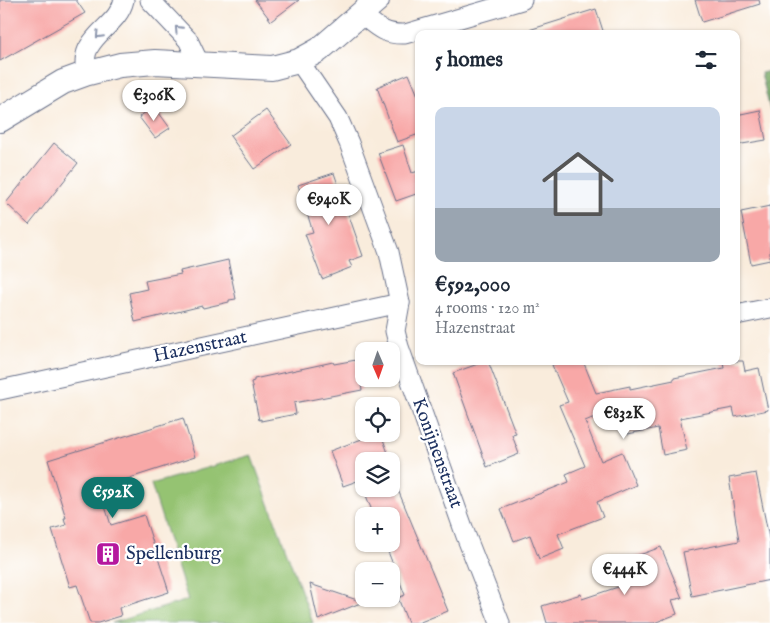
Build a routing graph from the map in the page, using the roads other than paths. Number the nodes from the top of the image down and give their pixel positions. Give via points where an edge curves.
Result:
1 (124, 0) edge
2 (150, 0) edge
3 (522, 0) edge
4 (369, 7) edge
5 (419, 30) edge
6 (415, 31) edge
7 (298, 61) junction
8 (199, 63) junction
9 (85, 74) junction
10 (0, 120) edge
11 (400, 303) junction
12 (770, 308) edge
13 (740, 314) edge
14 (0, 390) edge
15 (500, 623) edge

1 -> 9 street via 120,12 88,48
8 -> 2 street via 188,40
3 - 5 street
4 - 6 street via 381,30 393,34
4 - 7 street via 320,50
7 - 8 street via 272,68
7 - 11 street, Konijnenstraat via 338,118 349,143 389,252
8 - 9 street via 120,65
9 - 10 street via 63,82
11 - 14 street, Hazenstraat
11 - 15 street, Konijnenstraat via 395,331 399,347
12 - 13 street

